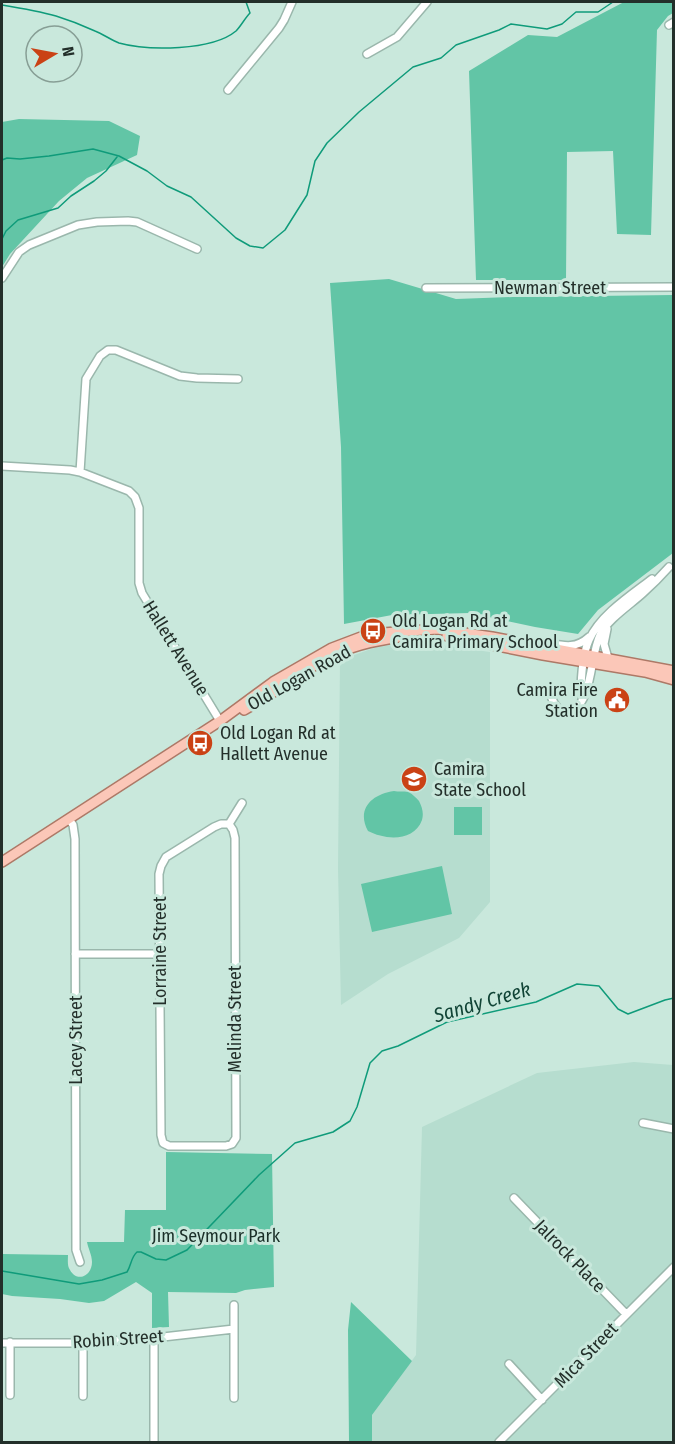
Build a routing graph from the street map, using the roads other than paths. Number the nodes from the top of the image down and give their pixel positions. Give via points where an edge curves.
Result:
1 (292, 2) edge
2 (428, 2) edge
3 (367, 54) dead end
4 (228, 90) dead end
5 (197, 249) dead end
6 (2, 278) edge
7 (674, 287) edge
8 (426, 288) dead end
9 (238, 379) dead end
10 (2, 466) edge
11 (80, 472) junction
12 (671, 565) edge
13 (609, 624) junction
14 (592, 635) junction
15 (528, 643) junction
16 (608, 658) junction
17 (589, 659) junction
18 (674, 671) edge
19 (674, 680) edge
20 (550, 694) dead end
21 (220, 721) junction
22 (242, 803) dead end
23 (69, 819) junction
24 (228, 824) junction
25 (2, 862) edge
26 (75, 954) junction
27 (160, 954) junction
28 (643, 1124) dead end
29 (674, 1129) edge
30 (163, 1143) joint
31 (514, 1198) dead end
32 (80, 1262) dead end
33 (674, 1267) edge
34 (234, 1305) dead end
35 (626, 1314) junction
36 (234, 1329) junction
37 (154, 1338) junction
38 (6, 1342) edge
39 (83, 1343) junction
40 (509, 1364) dead end
41 (10, 1395) dead end
42 (83, 1396) dead end
43 (234, 1398) dead end
44 (542, 1400) junction
45 (154, 1443) edge
46 (499, 1443) edge

1 - 4 street via 285,20
2 - 3 street via 396,37
5 - 6 street via 137,222 97,222 78,225 29,245 13,259
7 - 8 street, Newman Street
9 - 11 street via 180,376 108,350 86,379
10 - 11 street, Hallett Avenue
11 - 21 street, Hallett Avenue via 135,497 139,508 142,593
12 - 13 street
12 - 14 street via 608,615
13 - 16 street via 604,644
13 - 17 street
14 - 15 street, Old Logan Road via 577,645
14 - 17 street
15 - 17 main road, Old Logan Road
15 - 21 main road, Old Logan Road via 437,629 369,635 307,661
16 - 17 main road
16 - 18 main road
17 - 19 main road
17 - 20 street via 588,685 579,708 572,712 559,710
17 - 21 main road, Old Logan Road via 452,637 411,635 371,642 333,655
21 - 23 main road, Old Logan Road
22 - 24 street
23 - 25 main road, Old Logan Road
23 - 26 street, Lacey Street via 75,839
24 - 27 street, Lorraine Street via 214,827 166,857 160,866
24 - 30 street, Melinda Street via 235,838 236,1138 226,1146
26 - 27 street
26 - 32 street, Lacey Street via 76,1250
27 - 30 street, Lorraine Street
28 - 29 street
31 - 35 street, Jalrock Place
33 - 35 street, Mica Street
34 - 36 street
35 - 44 street, Mica Street
36 - 37 street, Robin Street
36 - 43 street
37 - 39 street, Robin Street
37 - 45 street
38 - 39 street, Robin Street
38 - 41 street
39 - 42 street
40 - 44 street
44 - 46 street, Mica Street

